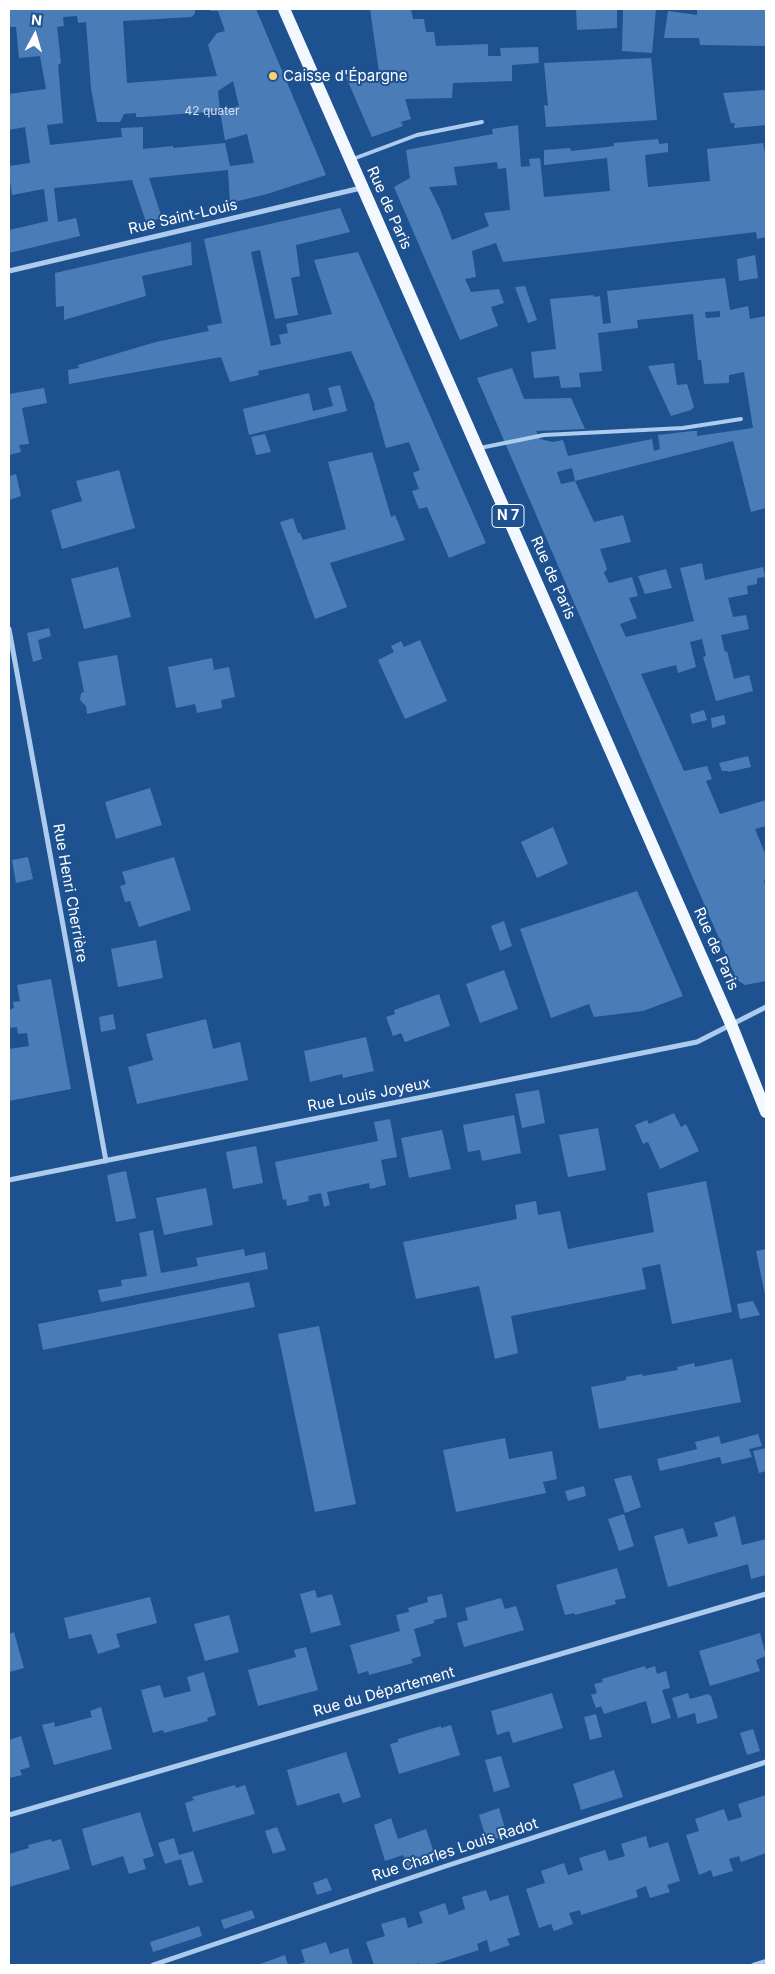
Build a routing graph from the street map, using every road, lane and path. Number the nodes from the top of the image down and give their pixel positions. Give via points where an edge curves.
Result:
1 (284, 9) edge
2 (482, 122) dead end
3 (350, 159) junction
4 (363, 188) junction
5 (9, 271) edge
6 (741, 419) dead end
7 (478, 449) junction
8 (9, 629) edge
9 (766, 1007) edge
10 (731, 1024) junction
11 (766, 1112) edge
12 (106, 1161) junction
13 (9, 1180) edge
14 (766, 1594) edge
15 (766, 1762) edge
16 (9, 1814) edge
17 (766, 1961) edge
18 (153, 1965) edge
19 (753, 1965) edge

1 - 3 main road, Rue de Paris / N 7
2 - 3 lane via 417,135
3 - 4 main road, Rue de Paris / N 7
4 - 5 street, Rue Saint-Louis
4 - 7 main road, Rue de Paris / N 7
6 - 7 lane via 683,428 544,436
7 - 10 main road, Rue de Paris / N 7
8 - 12 street, Rue Henri Cherrière
9 - 10 street, Rue Louis Joyeux
10 - 11 main road, N 7
10 - 12 street, Rue Louis Joyeux via 697,1042
12 - 13 street, Rue Louis Joyeux
14 - 16 street, Rue du Département
15 - 18 street, Rue Charles Louis Radot
17 - 19 lane

